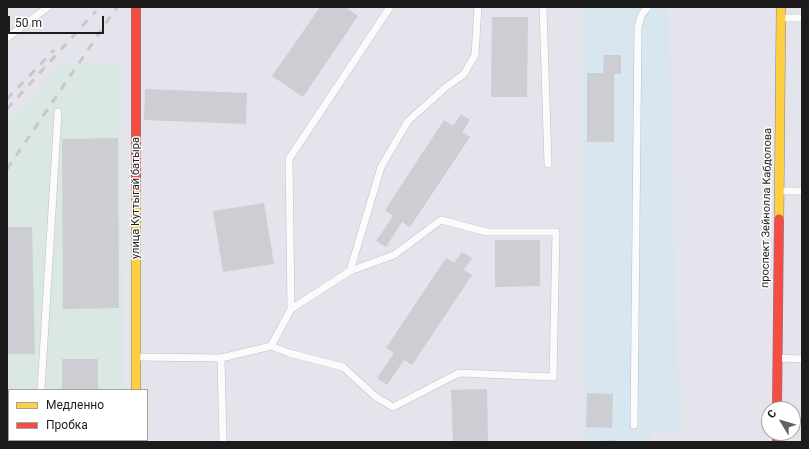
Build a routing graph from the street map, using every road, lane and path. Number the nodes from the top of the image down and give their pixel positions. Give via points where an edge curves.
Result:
1 (48, 7) edge
2 (136, 7) edge
3 (390, 7) edge
4 (478, 7) edge
5 (543, 7) edge
6 (648, 7) edge
7 (781, 7) edge
8 (781, 18) junction
9 (802, 18) edge
10 (7, 38) edge
11 (58, 112) dead end
12 (548, 164) dead end
13 (779, 191) junction
14 (802, 191) edge
15 (350, 271) junction
16 (291, 308) junction
17 (271, 346) junction
18 (136, 357) junction
19 (221, 358) junction
20 (777, 358) junction
21 (802, 359) edge
22 (42, 389) edge
23 (136, 389) edge
24 (777, 401) edge
25 (634, 425) dead end
26 (223, 442) edge

1 - 10 lane
2 - 18 main road, улица Куттыгай батыра
3 - 16 lane via 289,159
4 - 15 lane via 475,55 464,74 408,121 385,160
5 - 12 lane
6 - 25 lane via 642,14 638,27
7 - 8 main road, проспект Зейнолла Кабдолова
8 - 9 lane
8 - 13 main road, проспект Зейнолла Кабдолова
11 - 22 lane
13 - 14 lane
13 - 20 main road, проспект Зейнолла Кабдолова
15 - 16 lane
15 - 17 lane via 394,255 441,220 487,232 556,232 553,377 459,373 393,407 376,397 343,366
16 - 17 lane
17 - 19 lane
18 - 19 lane
18 - 23 main road, улица Куттыгай батыра
19 - 26 lane
20 - 21 lane
20 - 24 main road, проспект Зейнолла Кабдолова

